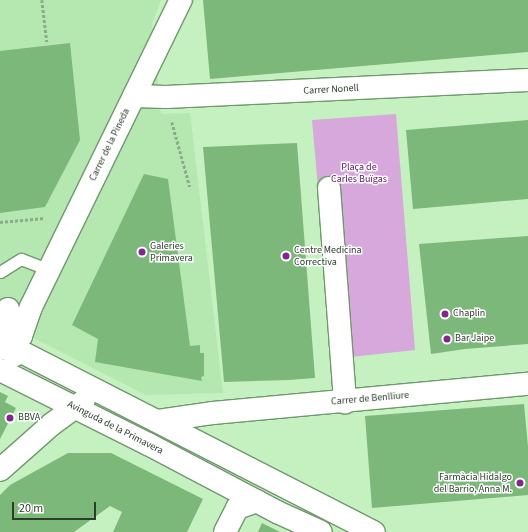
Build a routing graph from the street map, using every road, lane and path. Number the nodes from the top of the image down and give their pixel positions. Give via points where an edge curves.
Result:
1 (42, 0) edge
2 (181, 0) edge
3 (47, 42) dead end
4 (528, 80) edge
5 (134, 96) junction
6 (166, 97) junction
7 (190, 187) dead end
8 (329, 188) dead end
9 (45, 218) dead end
10 (0, 222) edge
11 (49, 270) junction
12 (0, 272) edge
13 (35, 299) junction
14 (4, 310) edge
15 (6, 345) edge
16 (42, 361) junction
17 (0, 370) edge
18 (528, 384) edge
19 (66, 401) junction
20 (345, 402) junction
21 (130, 407) junction
22 (164, 424) junction
23 (33, 441) junction
24 (0, 470) edge
25 (230, 487) junction
26 (257, 502) junction
27 (230, 522) edge
28 (321, 532) edge
29 (374, 532) edge

1 - 3 path
2 - 5 street, Carrer de la Pineda
4 - 6 street, Carrer Nonell
5 - 6 street, Carrer Nonell
5 - 11 street, Carrer de la Pineda
6 - 7 path
8 - 20 street
9 - 10 path
11 - 12 lane via 22,259
11 - 13 street, Carrer de la Pineda
13 - 14 street
13 - 15 street via 21,336
13 - 16 street
14 - 15 street via 8,329
15 - 16 street
15 - 19 street via 16,363 50,382
16 - 21 street
17 - 19 street, Avinguda de la Primavera
18 - 20 street, Carrer de Benlliure
19 - 21 street, Avinguda de la Primavera via 119,417
19 - 23 street
19 - 23 street via 40,421
19 - 25 street, Avinguda de la Primavera
20 - 22 street, Carrer de Benlliure via 213,413
21 - 22 street
22 - 25 street, Avinguda de la Primavera via 177,444 212,463
22 - 29 street
23 - 24 street
25 - 26 street, Avinguda de la Primavera
25 - 27 street, Avinguda de la Primavera
26 - 27 street
26 - 28 street, Avinguda de la Primavera

